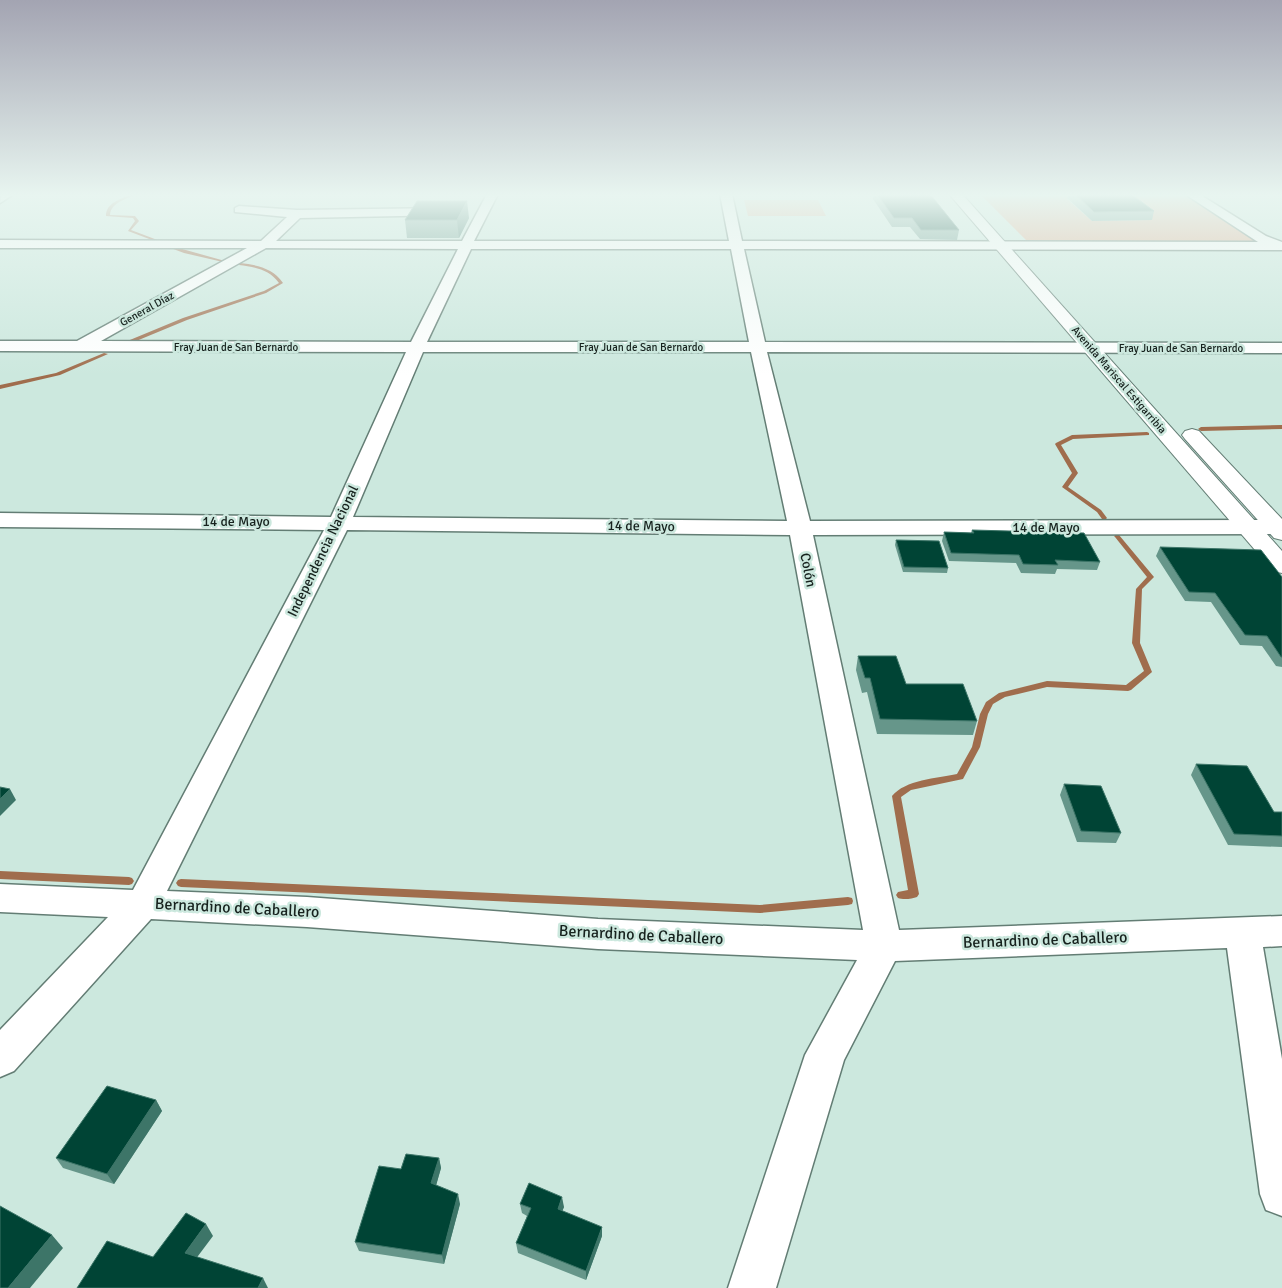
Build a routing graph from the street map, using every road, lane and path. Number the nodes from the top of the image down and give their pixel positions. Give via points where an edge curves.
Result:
1 (246, 254) edge
2 (461, 254) edge
3 (737, 254) edge
4 (1008, 254) edge
5 (1028, 254) edge
6 (0, 346) edge
7 (80, 346) junction
8 (758, 347) junction
9 (416, 348) junction
10 (1092, 348) junction
11 (1114, 348) junction
12 (1282, 348) edge
13 (1126, 362) dead end
14 (1179, 420) dead end
15 (0, 520) edge
16 (340, 522) junction
17 (1248, 527) junction
18 (800, 528) junction
19 (1280, 529) edge
20 (1282, 566) edge
21 (0, 898) edge
22 (143, 904) junction
23 (1282, 931) edge
24 (1243, 932) junction
25 (884, 946) junction
26 (0, 1058) edge
27 (1282, 1194) edge
28 (752, 1288) edge

1 - 7 street, General Díaz
2 - 9 street, Independencia Nacional
3 - 8 street, Colón
4 - 10 main road, Avenida Mariscal Estigarribia
5 - 11 main road, Avenida Mariscal Estigarribia
6 - 7 street, Fray Juan de San Bernardo
7 - 9 street, Fray Juan de San Bernardo
8 - 9 street, Fray Juan de San Bernardo
8 - 10 street, Fray Juan de San Bernardo
8 - 18 street, Colón
9 - 16 street, Independencia Nacional
10 - 11 street, Fray Juan de San Bernardo
10 - 17 main road, Avenida Mariscal Estigarribia
11 - 12 street, Fray Juan de San Bernardo
11 - 13 main road, Avenida Mariscal Estigarribia
14 - 19 main road, Avenida Mariscal Estigarribia
15 - 16 street, 14 de Mayo
16 - 18 street, 14 de Mayo
16 - 22 street, Independencia Nacional
17 - 18 street, 14 de Mayo
17 - 19 street, 14 de Mayo
17 - 20 main road, Avenida Mariscal Estigarribia
18 - 25 street, Colón
21 - 22 street, Bernardino de Caballero
22 - 25 street, Bernardino de Caballero via 307,912 598,934
22 - 26 street, Independencia Nacional
23 - 24 street, Bernardino de Caballero
24 - 25 street, Bernardino de Caballero
24 - 27 street
25 - 28 street via 825,1055

